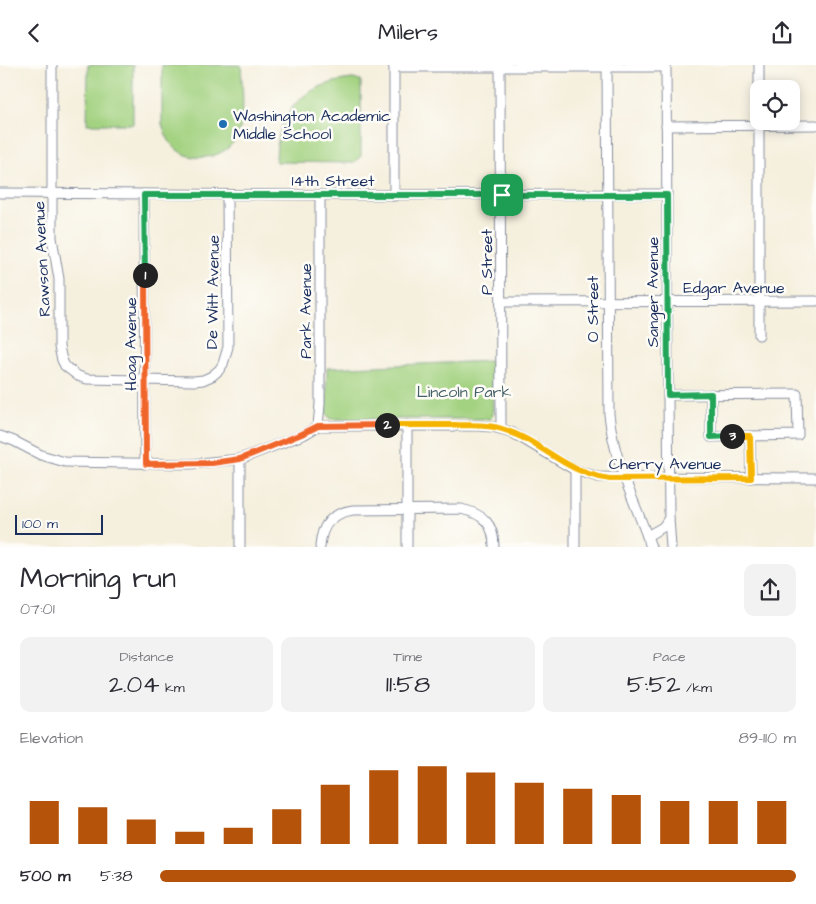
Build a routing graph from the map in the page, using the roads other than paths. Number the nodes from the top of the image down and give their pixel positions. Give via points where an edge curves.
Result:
1 (52, 65) edge
2 (759, 65) edge
3 (394, 66) edge
4 (500, 66) edge
5 (607, 66) edge
6 (666, 66) edge
7 (759, 80) edge
8 (750, 123) edge
9 (800, 124) edge
10 (816, 125) edge
11 (666, 126) junction
12 (759, 130) edge
13 (0, 193) edge
14 (52, 193) junction
15 (144, 195) junction
16 (227, 195) junction
17 (320, 195) junction
18 (394, 195) junction
19 (502, 195) junction
20 (607, 195) junction
21 (667, 195) junction
22 (759, 301) junction
23 (816, 301) edge
24 (501, 302) junction
25 (667, 302) junction
26 (607, 303) junction
27 (759, 335) dead end
28 (145, 380) junction
29 (711, 394) junction
30 (668, 395) junction
31 (407, 425) junction
32 (318, 426) junction
33 (501, 428) junction
34 (0, 436) edge
35 (750, 436) junction
36 (240, 459) junction
37 (146, 464) junction
38 (575, 470) junction
39 (669, 478) junction
40 (751, 478) junction
41 (816, 478) edge
42 (624, 479) junction
43 (407, 509) junction
44 (669, 518) junction
45 (647, 535) junction
46 (240, 547) edge
47 (320, 547) edge
48 (407, 547) edge
49 (494, 547) edge
50 (575, 547) edge
51 (651, 547) edge
52 (671, 547) edge

1 - 14 street, Rawson Avenue
2 - 7 street
3 - 4 street
3 - 18 street
4 - 5 street
4 - 19 street, P Street
5 - 6 street
5 - 20 street, O Street
6 - 11 street, Sanger Avenue
8 - 11 street
9 - 10 street
11 - 21 street, Sanger Avenue
12 - 22 street
13 - 14 street, 14th Street
14 - 15 street, 14th Street
14 - 28 street, Rawson Avenue via 52,238 59,279 59,347 62,360 71,372 87,379
15 - 16 street, 14th Street
15 - 28 street, Hoag Avenue
16 - 17 street, 14th Street
16 - 28 street, De Witt Avenue via 228,347 223,364 203,380
17 - 18 street, 14th Street
17 - 32 street, Park Avenue
18 - 19 street, 14th Street
19 - 20 street, 14th Street
19 - 24 street, P Street
20 - 21 street, 14th Street
20 - 26 street, O Street
21 - 25 street, Sanger Avenue
22 - 23 street, Edgar Avenue
22 - 25 street, Edgar Avenue
22 - 27 street
24 - 26 street, Edgar Avenue
24 - 33 street, P Street
25 - 26 street, Edgar Avenue
25 - 30 street, Sanger Avenue
26 - 42 street, O Street via 609,414
28 - 37 street, Hoag Avenue
29 - 30 street
29 - 35 street via 711,437
29 - 35 street via 797,394 798,435
30 - 39 street, Sanger Avenue
31 - 32 street, Cherry Avenue
31 - 33 street, Cherry Avenue
31 - 43 street
32 - 36 street, Cherry Avenue
33 - 38 street, Cherry Avenue
34 - 37 street, Cherry Avenue via 57,461
35 - 40 street
36 - 37 street, Cherry Avenue via 212,463
36 - 46 street
38 - 42 street, Cherry Avenue via 598,477
38 - 50 street
39 - 40 street, Cherry Avenue
39 - 42 street, Cherry Avenue
39 - 44 street, Sanger Avenue
40 - 41 street, Cherry Avenue
42 - 45 street, O Street
43 - 47 street via 353,510 337,514 326,525
43 - 48 street
43 - 49 street via 474,512 488,522 493,532
44 - 45 street via 663,527
44 - 52 street, Sanger Avenue
45 - 51 street, O Street

